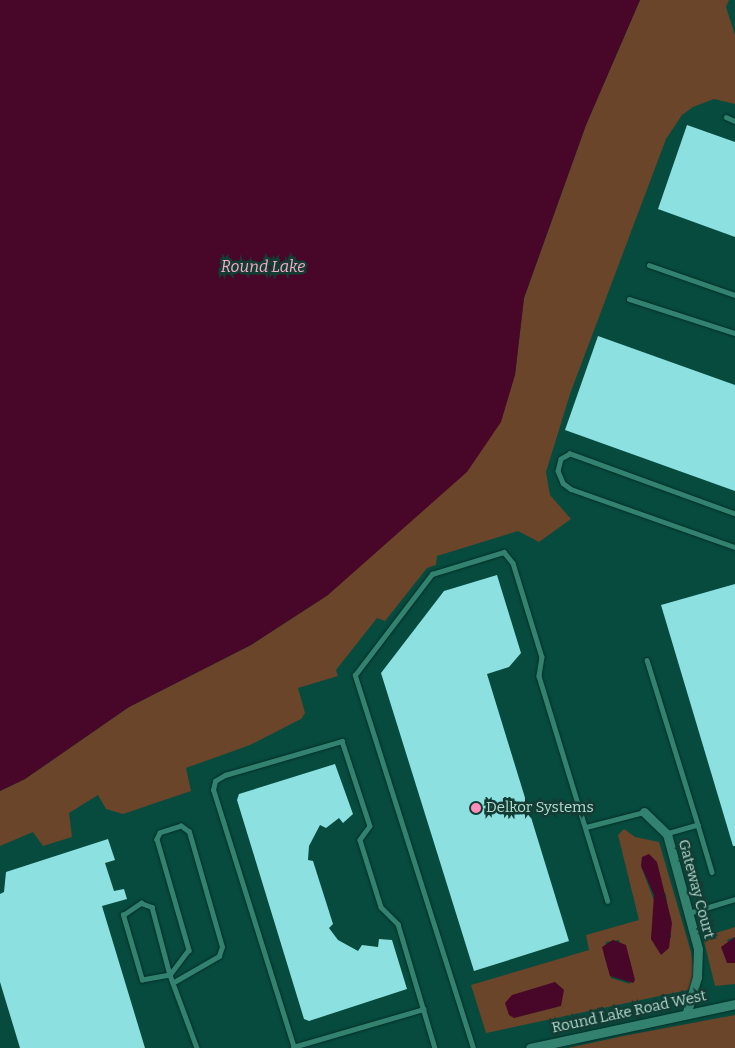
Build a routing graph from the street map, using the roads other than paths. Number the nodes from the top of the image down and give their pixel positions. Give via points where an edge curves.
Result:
1 (726, 118) dead end
2 (735, 121) edge
3 (649, 265) dead end
4 (735, 294) edge
5 (629, 299) dead end
6 (735, 332) edge
7 (735, 514) edge
8 (735, 547) edge
9 (647, 660) dead end
10 (644, 812) joint
11 (698, 824) junction
12 (586, 827) junction
13 (667, 834) junction
14 (712, 872) dead end
15 (735, 899) edge
16 (608, 901) dead end
17 (689, 913) junction
18 (170, 974) junction
19 (174, 982) junction
20 (735, 1004) edge
21 (424, 1009) junction
22 (687, 1012) junction
23 (293, 1047) edge
24 (197, 1048) edge
25 (435, 1048) edge
26 (473, 1048) edge
27 (530, 1048) edge

1 - 2 lane
3 - 4 lane
5 - 6 lane
7 - 8 lane via 570,454 561,459 558,471 563,483 571,489
9 - 11 lane
10 - 12 lane
10 - 13 street, Gateway Court
11 - 13 lane
11 - 14 lane
12 - 16 lane
12 - 26 lane via 539,676 542,656 513,563 504,552 432,574 355,675
13 - 17 street, Gateway Court
15 - 17 lane
17 - 22 street, Gateway Court via 698,949 697,977
18 - 18 lane via 151,904 146,902 126,910 124,921 142,980
18 - 19 lane
18 - 19 lane via 189,950 157,839 160,833 181,826 188,832 222,948 219,956
19 - 24 lane
20 - 22 street, Round Lake Road West
21 - 23 lane
21 - 23 lane via 398,924 381,907 360,840 370,826 342,741 225,775 215,781 213,790
21 - 25 lane
22 - 27 street, Round Lake Road West

